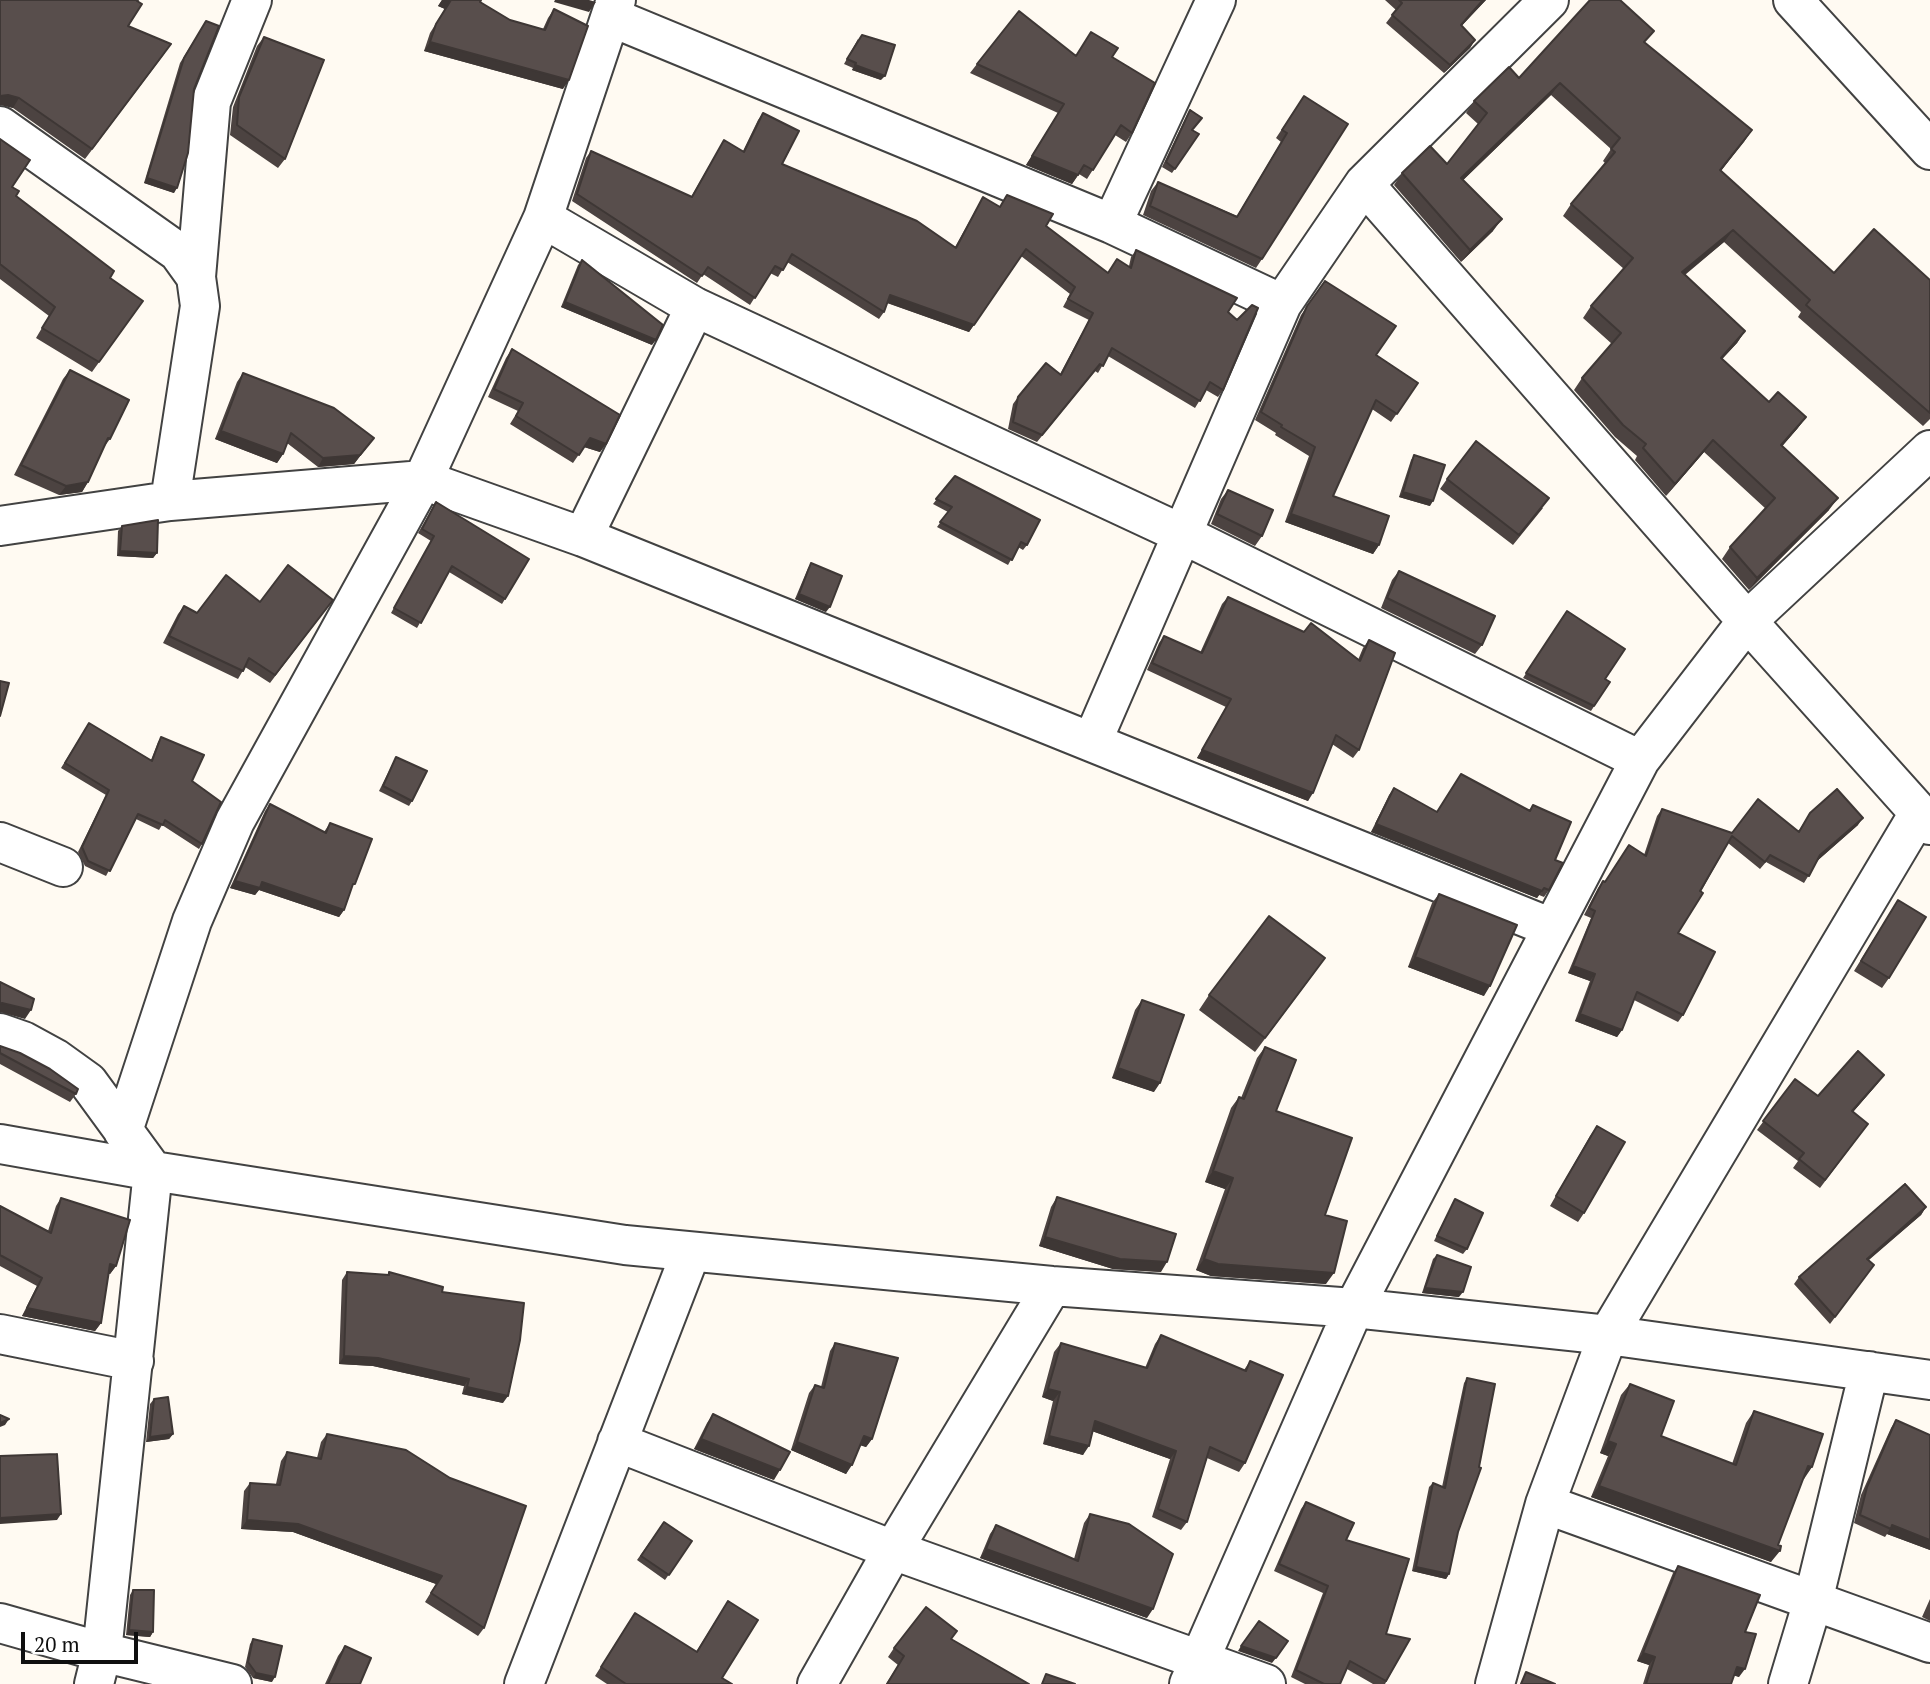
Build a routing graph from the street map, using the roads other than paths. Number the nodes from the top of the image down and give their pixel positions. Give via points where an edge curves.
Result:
1 (252, 0) edge
2 (1216, 0) edge
3 (1549, 0) edge
4 (1793, 0) edge
5 (614, 8) edge
6 (0, 126) edge
7 (1930, 150) edge
8 (1364, 184) junction
9 (543, 218) junction
10 (1112, 224) junction
11 (196, 277) junction
12 (1282, 304) junction
13 (695, 307) junction
14 (1930, 450) edge
15 (423, 480) junction
16 (170, 501) junction
17 (0, 526) edge
18 (1182, 534) junction
19 (583, 537) junction
20 (1747, 621) junction
21 (1092, 742) junction
22 (1640, 760) junction
23 (1924, 819) edge
24 (0, 842) edge
25 (63, 867) dead end
26 (1552, 928) junction
27 (0, 1033) edge
28 (123, 1131) junction
29 (0, 1144) edge
30 (153, 1171) junction
31 (691, 1252) junction
32 (1052, 1286) junction
33 (1354, 1308) junction
34 (0, 1334) edge
35 (1608, 1335) junction
36 (134, 1361) junction
37 (1869, 1371) junction
38 (1930, 1380) edge
39 (618, 1442) junction
40 (1545, 1504) junction
41 (893, 1550) junction
42 (1813, 1601) junction
43 (0, 1623) edge
44 (1930, 1643) edge
45 (98, 1668) edge
46 (1194, 1672) edge
47 (232, 1684) edge
48 (524, 1684) edge
49 (817, 1684) edge
50 (1266, 1684) edge
51 (1495, 1684) edge
52 (1788, 1684) edge

1 - 11 street via 211,102
2 - 10 street
3 - 8 street
4 - 7 street
5 - 9 street
5 - 10 street
6 - 11 street via 178,252
8 - 12 street
8 - 20 street
9 - 13 street
9 - 15 street
10 - 12 street
11 - 16 street via 200,306
12 - 18 street
13 - 18 street
13 - 19 street
14 - 20 street
15 - 16 street
15 - 19 street
15 - 28 street via 235,821 192,922
16 - 17 street
18 - 21 street
18 - 22 street
19 - 21 street
20 - 22 street
20 - 23 street
21 - 26 street
22 - 26 street
23 - 35 street
24 - 25 street
26 - 33 street
27 - 28 street via 23,1041 88,1082
28 - 30 street
29 - 30 street
30 - 31 street
30 - 36 street
31 - 32 street
31 - 39 street
32 - 33 street
32 - 41 street
33 - 35 street
33 - 46 street
34 - 36 street
35 - 37 street
35 - 40 street
36 - 45 street
37 - 38 street
37 - 42 street
39 - 41 street
39 - 48 street
40 - 42 street
40 - 51 street
41 - 46 street
41 - 49 street
42 - 44 street
42 - 52 street
43 - 45 street
45 - 47 street
46 - 50 street

